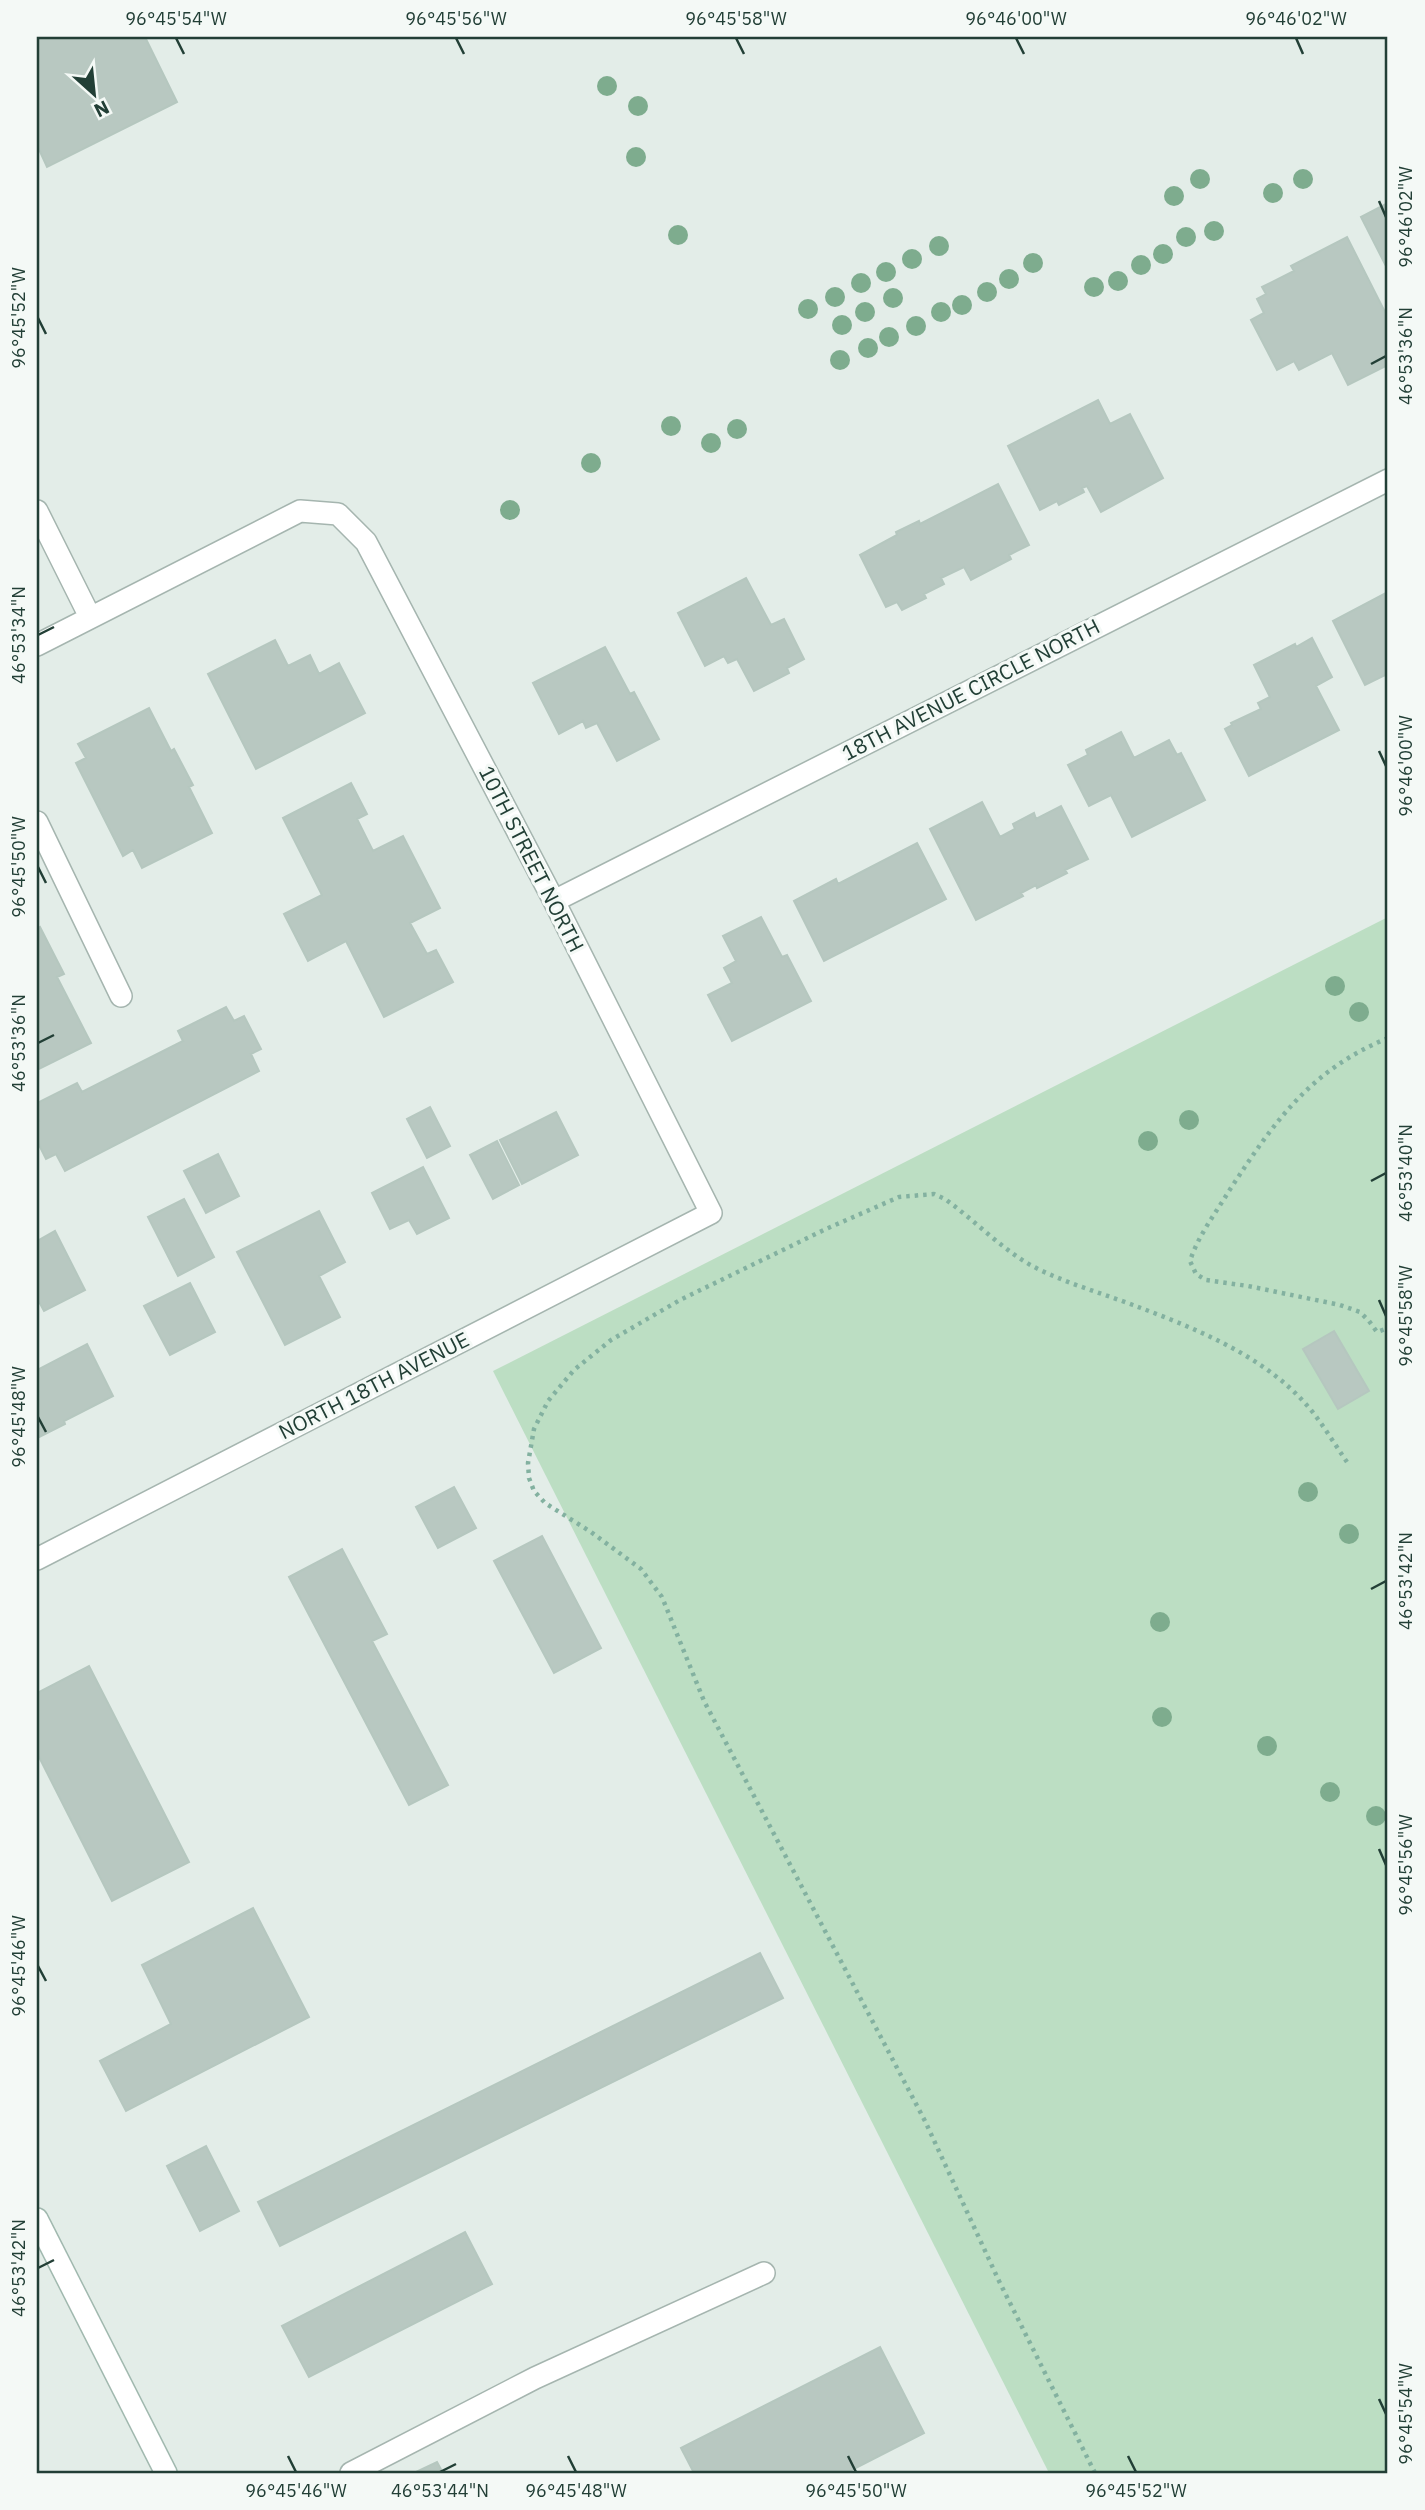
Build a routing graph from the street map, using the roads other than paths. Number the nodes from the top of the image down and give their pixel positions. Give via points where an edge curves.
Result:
1 (1388, 480) edge
2 (37, 511) edge
3 (90, 617) junction
4 (37, 645) edge
5 (37, 822) edge
6 (554, 901) junction
7 (121, 996) dead end
8 (711, 1213) joint
9 (37, 1559) edge
10 (37, 2219) edge
11 (764, 2273) dead end
12 (166, 2473) edge
13 (351, 2473) edge

1 - 6 street, 18TH AVENUE CIRCLE NORTH
2 - 3 street
3 - 4 street
3 - 6 street, 10TH STREET NORTH via 300,511 338,514 366,542
5 - 7 street
6 - 8 street, 10TH STREET NORTH
8 - 9 street, NORTH 18TH AVENUE
10 - 12 street
11 - 13 street via 535,2378

